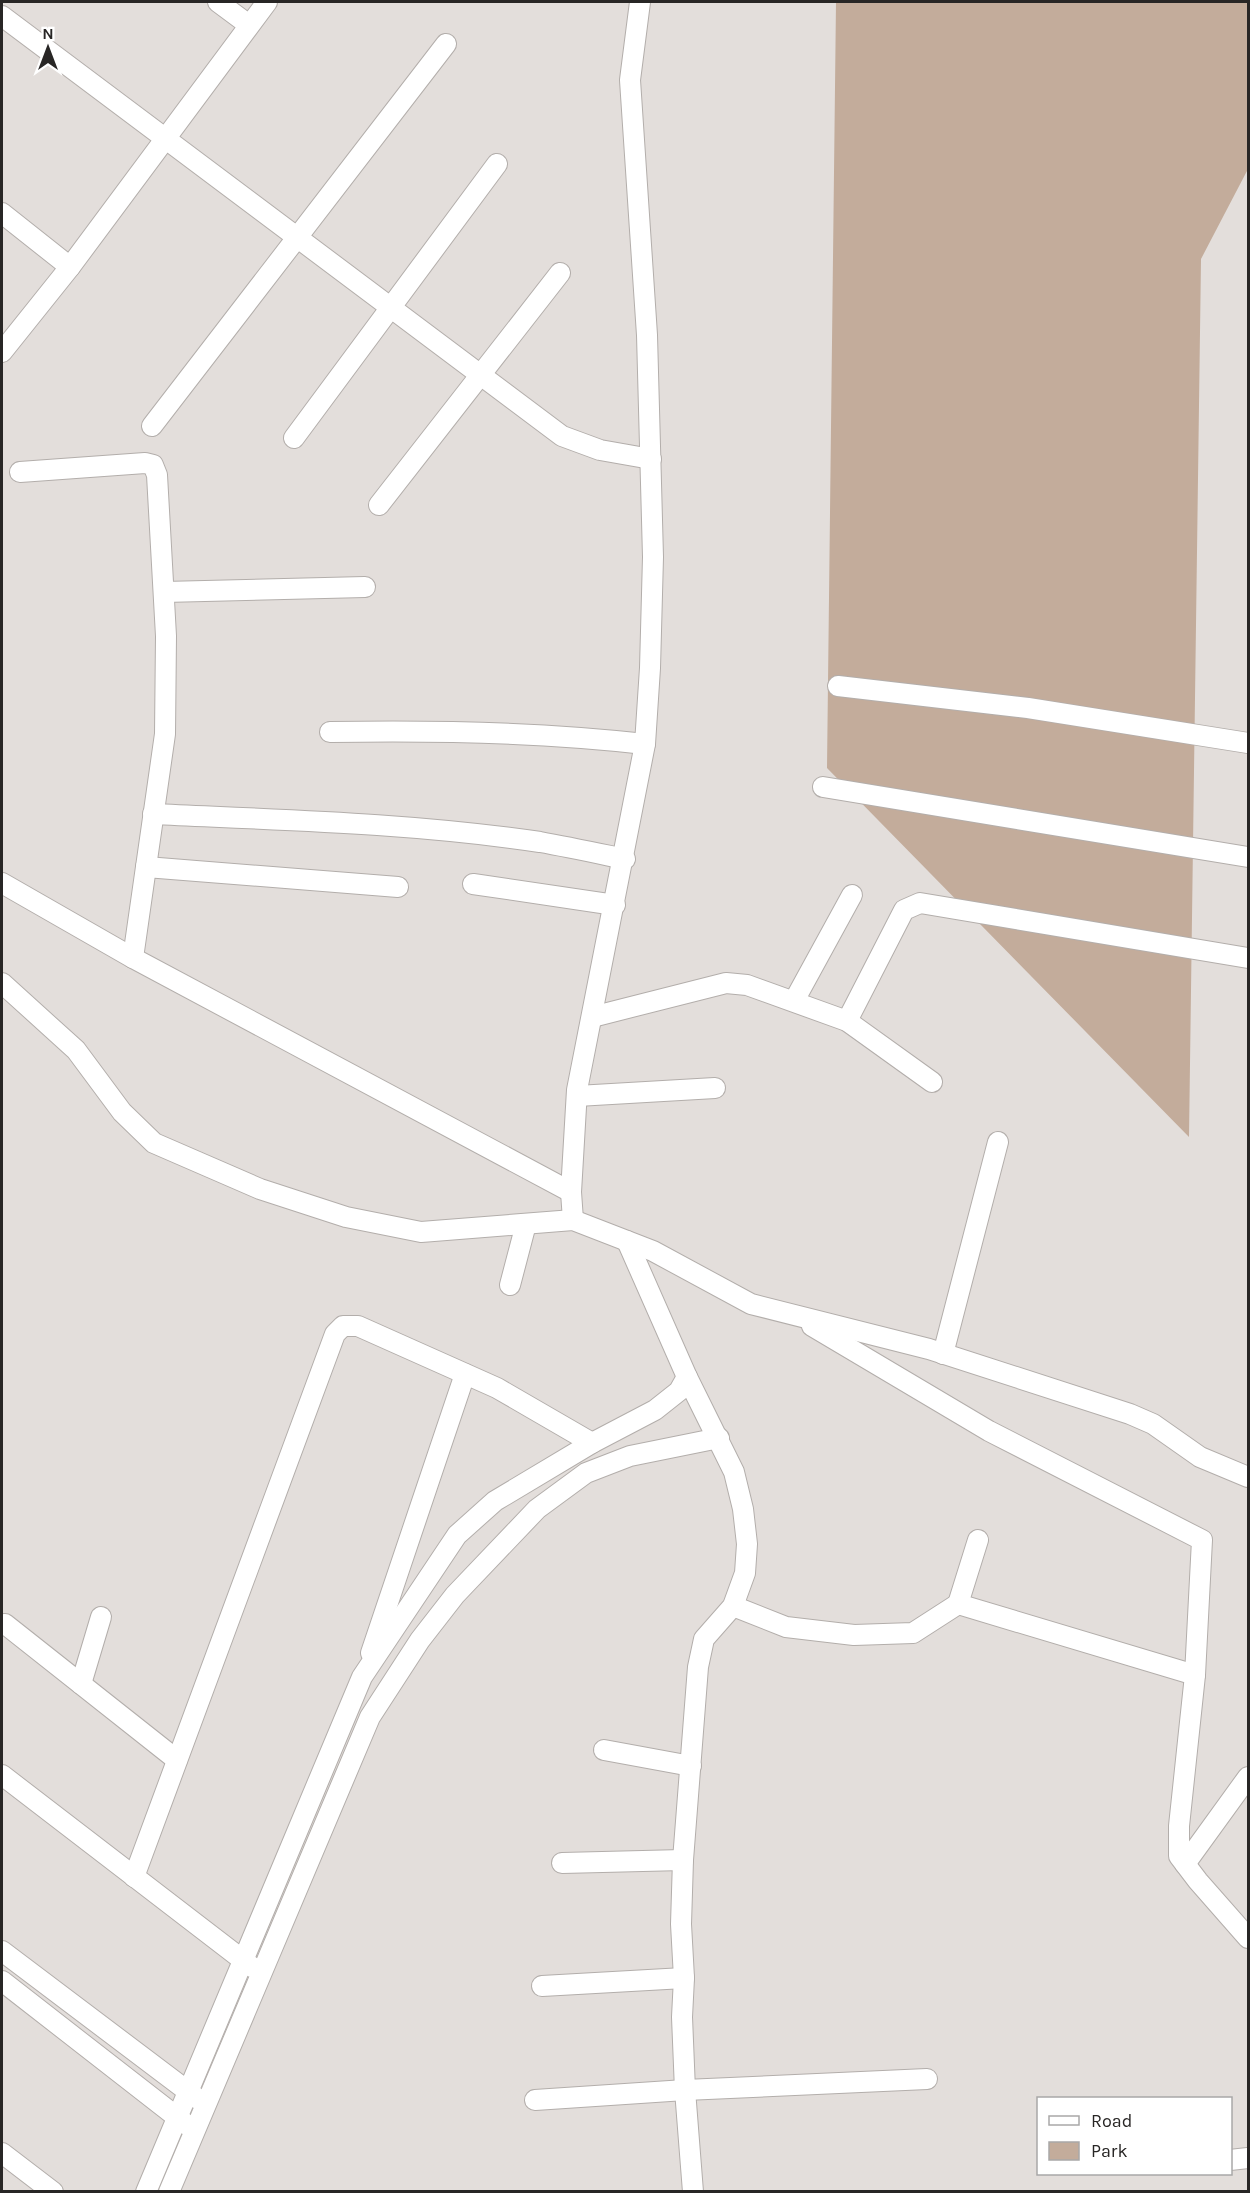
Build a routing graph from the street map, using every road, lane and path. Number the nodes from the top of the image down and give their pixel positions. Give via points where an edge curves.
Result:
1 (218, 2) edge
2 (267, 2) edge
3 (640, 2) edge
4 (2, 16) edge
5 (249, 26) junction
6 (446, 44) dead end
7 (162, 139) junction
8 (497, 164) dead end
9 (2, 213) edge
10 (297, 239) junction
11 (69, 267) junction
12 (560, 273) dead end
13 (389, 308) junction
14 (2, 352) edge
15 (480, 375) junction
16 (152, 426) dead end
17 (294, 438) dead end
18 (651, 459) junction
19 (20, 472) dead end
20 (379, 504) dead end
21 (365, 588) dead end
22 (164, 592) junction
23 (838, 686) dead end
24 (330, 732) dead end
25 (1248, 743) edge
26 (645, 744) junction
27 (824, 787) dead end
28 (153, 814) junction
29 (1248, 857) edge
30 (625, 859) junction
31 (146, 867) junction
32 (2, 883) edge
33 (473, 884) dead end
34 (398, 887) dead end
35 (852, 895) dead end
36 (615, 904) junction
37 (133, 958) junction
38 (1248, 958) edge
39 (2, 982) edge
40 (794, 1001) junction
41 (592, 1017) junction
42 (847, 1021) junction
43 (932, 1082) dead end
44 (715, 1088) dead end
45 (577, 1096) junction
46 (998, 1142) dead end
47 (571, 1192) junction
48 (573, 1220) junction
49 (526, 1224) junction
50 (627, 1241) junction
51 (510, 1285) dead end
52 (792, 1314) junction
53 (943, 1354) junction
54 (465, 1374) junction
55 (687, 1377) junction
56 (719, 1438) junction
57 (592, 1443) junction
58 (1248, 1477) edge
59 (978, 1540) dead end
60 (958, 1604) junction
61 (733, 1606) junction
62 (101, 1617) dead end
63 (5, 1624) dead end
64 (1195, 1675) junction
65 (363, 1677) junction
66 (81, 1684) junction
67 (604, 1750) dead end
68 (177, 1760) junction
69 (691, 1766) junction
70 (2, 1775) edge
71 (1248, 1777) edge
72 (683, 1860) junction
73 (562, 1863) dead end
74 (1185, 1864) junction
75 (134, 1878) junction
76 (1248, 1938) edge
77 (2, 1951) edge
78 (241, 1960) junction
79 (262, 1973) junction
80 (684, 1978) junction
81 (2, 1981) edge
82 (542, 1986) dead end
83 (927, 2079) dead end
84 (685, 2090) junction
85 (187, 2093) junction
86 (535, 2100) dead end
87 (206, 2103) junction
88 (177, 2118) junction
89 (195, 2130) junction
90 (2, 2153) edge
91 (1248, 2158) edge
92 (1232, 2160) edge
93 (53, 2192) edge
94 (146, 2192) edge
95 (169, 2192) edge
96 (693, 2192) edge

1 - 5 street
2 - 5 street
3 - 18 street via 630,80
4 - 7 street
5 - 7 street
6 - 10 street
7 - 10 street
7 - 11 street
8 - 13 street
9 - 11 street
10 - 13 street
10 - 16 street
11 - 14 street
12 - 15 street
13 - 15 street
13 - 17 street
15 - 18 street via 562,436 600,450
15 - 20 street
18 - 26 street via 653,557
19 - 22 street via 153,465 157,475
21 - 22 street
22 - 28 street via 165,734
23 - 25 street via 1028,708
24 - 26 street via 558,734
26 - 30 street
27 - 29 street
28 - 30 street via 328,822 470,835 539,842
28 - 31 street
30 - 36 street
31 - 34 street
31 - 37 street
32 - 37 street
33 - 36 street
35 - 40 street
36 - 41 street
37 - 47 street
38 - 42 street via 920,903 904,910
39 - 49 street via 76,1050 122,1112 154,1143 260,1189 346,1217 421,1232
40 - 41 street via 747,984 726,982
40 - 42 street
41 - 45 street
42 - 43 street
44 - 45 street
45 - 47 street
46 - 53 street
47 - 48 street
48 - 49 street
48 - 50 street
49 - 51 street
50 - 52 street via 751,1304
50 - 55 street
52 - 53 street
52 - 64 street via 989,1431 1202,1540
53 - 58 street via 1130,1414 1153,1424 1200,1456
54 - 57 street
54 - 65 street
54 - 68 street via 358,1326 343,1326 335,1334
55 - 56 street
55 - 57 street via 655,1410
56 - 61 street via 735,1472 747,1544 745,1573
56 - 79 street via 630,1456 586,1473 537,1509 454,1595 370,1717
57 - 65 street via 495,1501 457,1535
59 - 60 street
60 - 61 street via 913,1633 854,1635 786,1627
60 - 64 street
61 - 69 street via 704,1639 698,1667
62 - 66 street
63 - 66 street
64 - 74 street via 1179,1826 1179,1856
65 - 78 street
66 - 68 street
67 - 69 street
68 - 75 street
69 - 72 street
70 - 75 street
71 - 74 street
72 - 73 street
72 - 80 street
74 - 76 street
75 - 78 street
77 - 85 street
78 - 79 street
78 - 85 street
79 - 87 street
80 - 82 street
80 - 84 street
81 - 88 street
83 - 84 street
84 - 86 street
84 - 96 street
85 - 87 street
85 - 88 street
87 - 89 street
88 - 89 street
88 - 94 street
89 - 95 street
90 - 93 street
91 - 92 street

